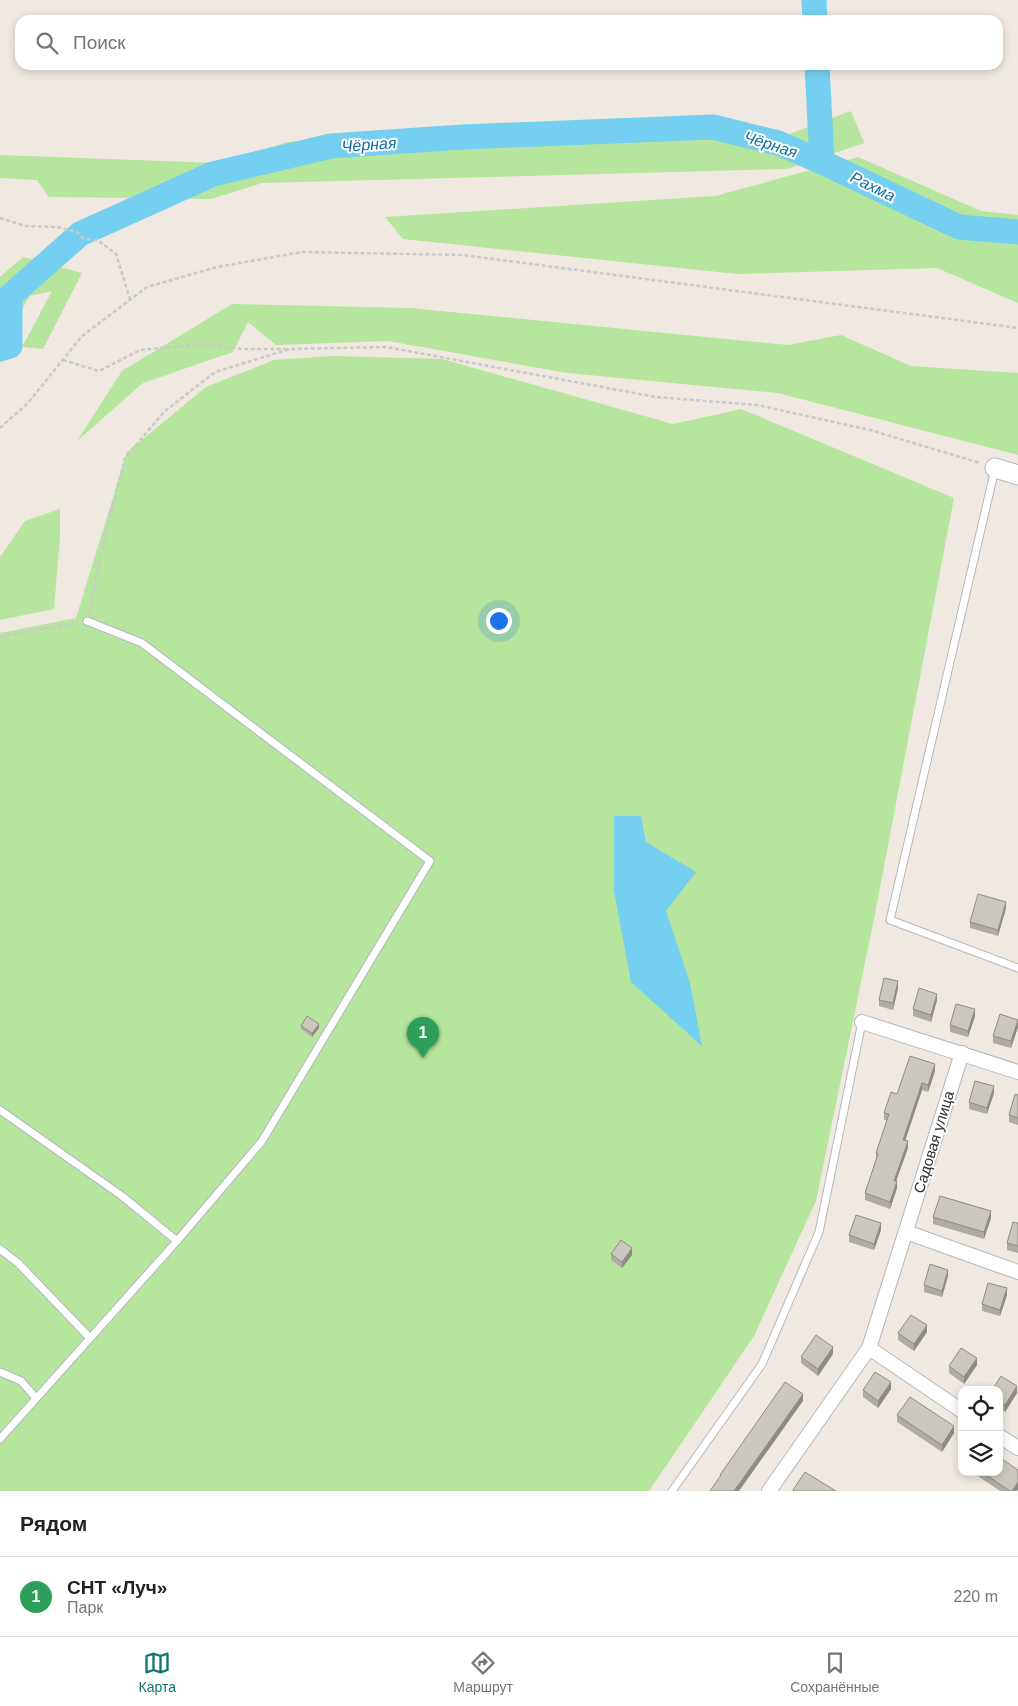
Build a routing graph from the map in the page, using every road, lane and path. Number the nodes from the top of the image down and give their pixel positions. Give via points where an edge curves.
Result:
1 (0, 218) edge
2 (130, 299) junction
3 (1018, 328) edge
4 (290, 349) junction
5 (62, 360) junction
6 (0, 428) edge
7 (995, 468) junction
8 (1018, 475) edge
9 (87, 621) junction
10 (0, 637) edge
11 (1018, 968) edge
12 (862, 1022) joint
13 (962, 1053) junction
14 (1018, 1072) edge
15 (0, 1110) edge
16 (906, 1232) junction
17 (177, 1240) junction
18 (0, 1249) edge
19 (1018, 1272) edge
20 (90, 1338) junction
21 (869, 1348) junction
22 (0, 1372) edge
23 (36, 1398) junction
24 (958, 1408) edge
25 (0, 1439) edge
26 (1003, 1439) edge
27 (1018, 1448) edge
28 (672, 1491) edge
29 (769, 1491) edge

1 - 2 path via 26,226 57,226 77,232 83,238 99,241 116,254
2 - 3 path via 147,287 217,267 302,252 463,255
2 - 5 path via 82,336
4 - 5 path via 242,349 204,344 140,350 99,371
4 - 7 path via 386,347 656,397 757,404 870,430
4 - 9 path via 214,372 164,412 126,458 105,535
5 - 6 path via 28,404
7 - 8 street
7 - 11 lane via 890,920
9 - 10 path
9 - 17 lane via 142,643 430,861 262,1141
12 - 13 street
12 - 28 lane via 819,1232 762,1364
13 - 14 street
13 - 16 street, Садовая улица
15 - 17 lane via 122,1196
16 - 19 street
16 - 21 street, Садовая улица
17 - 20 lane
18 - 20 lane via 18,1263
20 - 23 lane
21 - 24 street
21 - 29 street, Садовая улица
22 - 23 lane via 21,1381
23 - 25 lane
26 - 27 street

